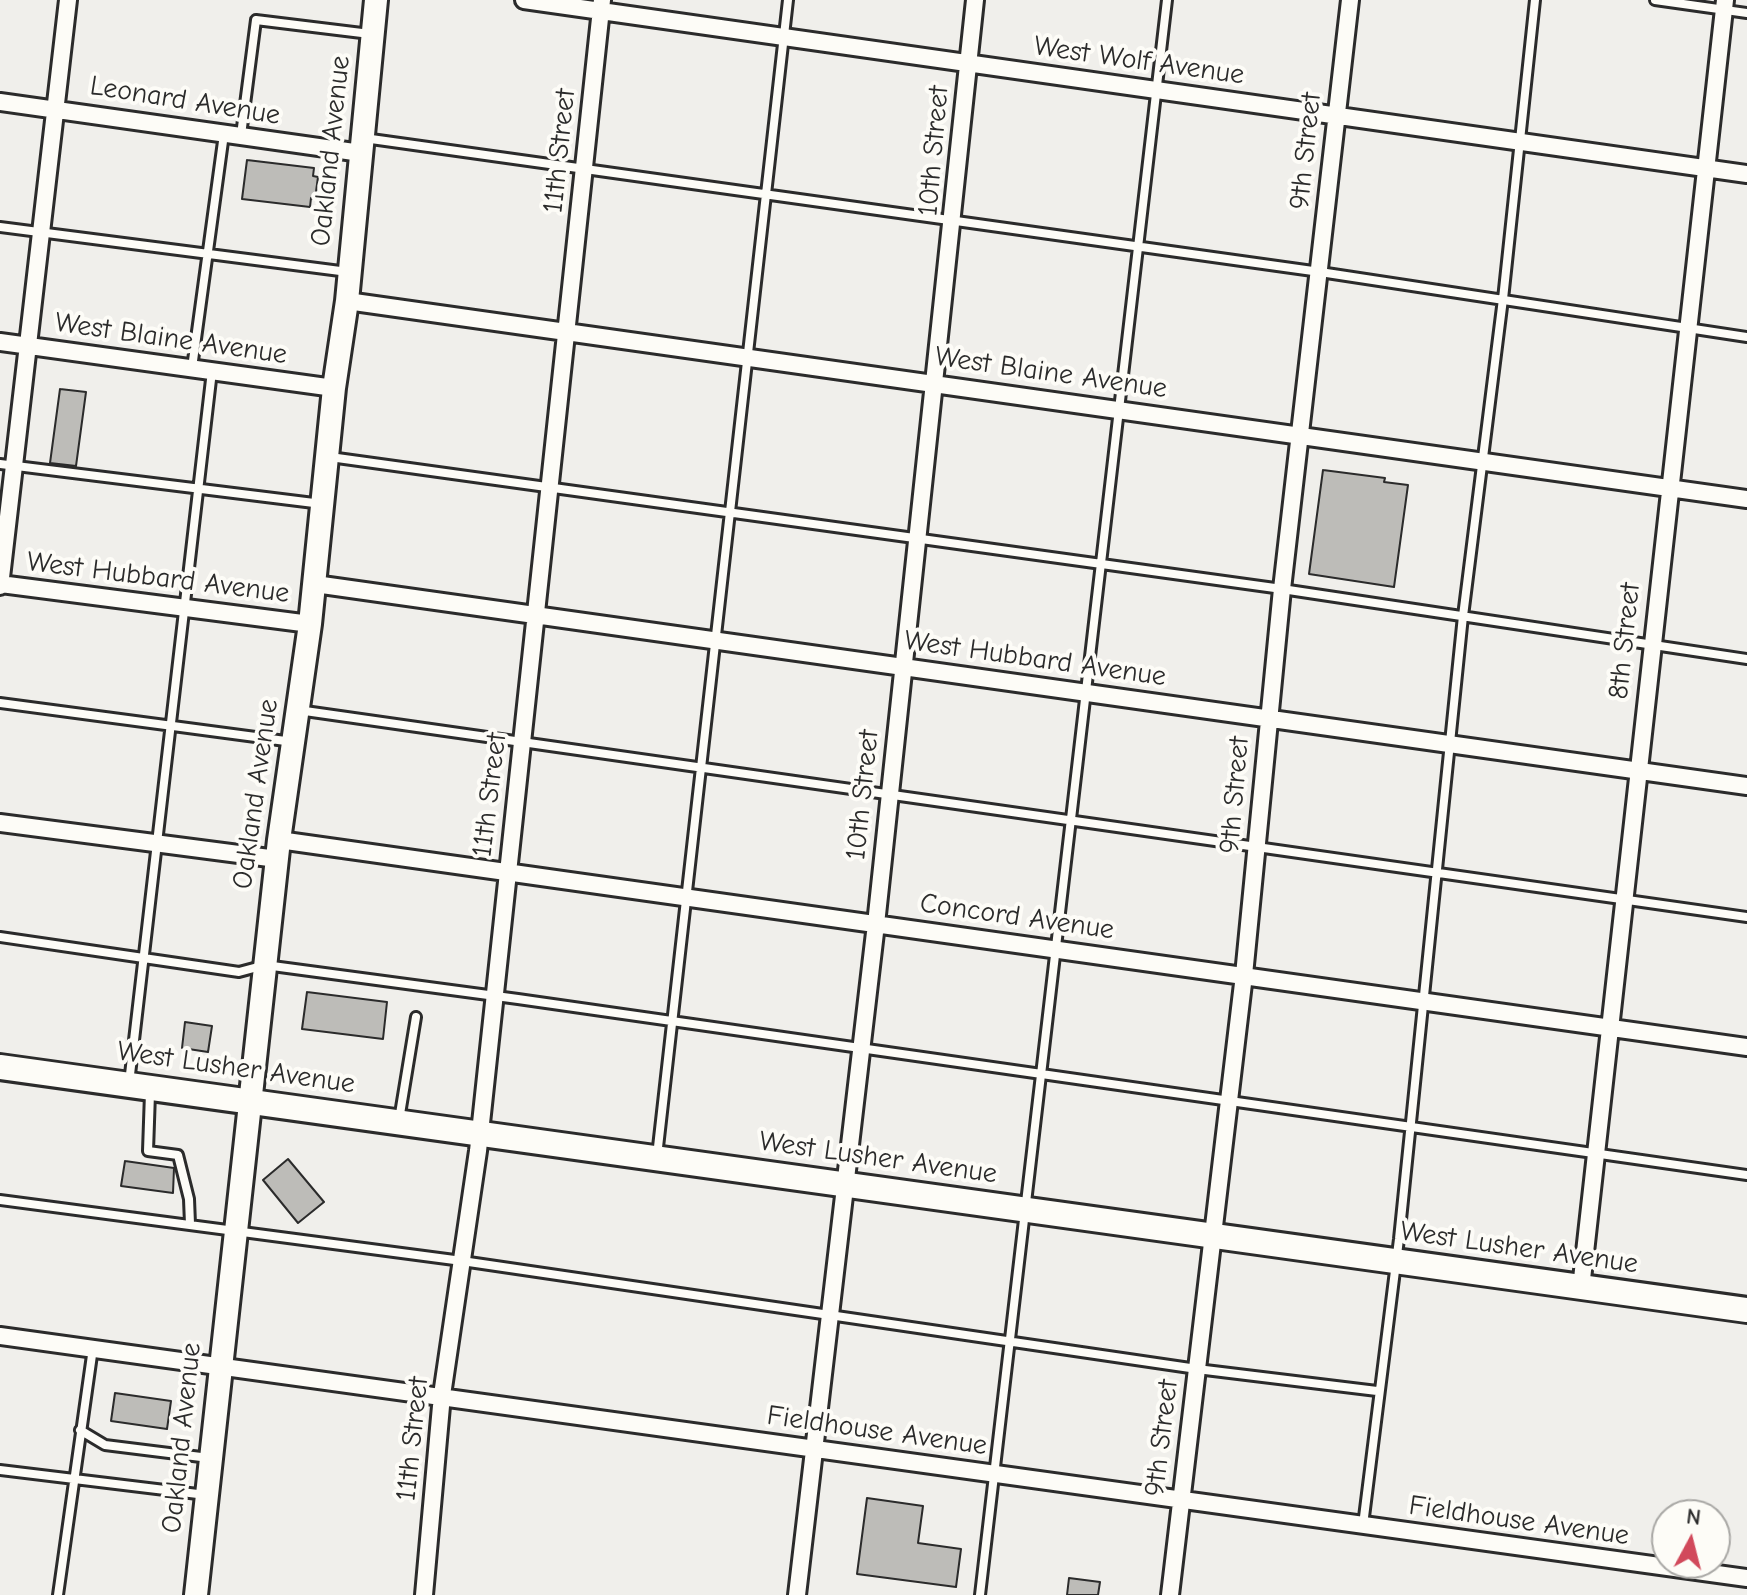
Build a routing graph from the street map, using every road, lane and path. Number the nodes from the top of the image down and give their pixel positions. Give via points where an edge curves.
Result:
1 (68, 0) edge
2 (376, 0) edge
3 (524, 0) edge
4 (788, 0) edge
5 (975, 0) edge
6 (1167, 0) edge
7 (1350, 0) edge
8 (1535, 0) edge
9 (1655, 0) edge
10 (601, 5) edge
11 (1725, 5) edge
12 (1747, 13) edge
13 (373, 35) junction
14 (784, 36) junction
15 (968, 62) junction
16 (1157, 90) junction
17 (0, 102) edge
18 (53, 108) junction
19 (1336, 116) junction
20 (232, 135) junction
21 (1519, 142) junction
22 (362, 145) junction
23 (1704, 168) junction
24 (584, 171) junction
25 (1747, 174) edge
26 (764, 196) junction
27 (954, 222) junction
28 (0, 227) edge
29 (39, 232) junction
30 (1139, 247) junction
31 (208, 254) junction
32 (1320, 272) junction
33 (350, 273) junction
34 (1503, 299) junction
35 (347, 301) junction
36 (1687, 328) junction
37 (568, 333) junction
38 (1747, 337) edge
39 (0, 342) edge
40 (27, 346) junction
41 (748, 359) junction
42 (192, 368) junction
43 (212, 371) junction
44 (932, 383) junction
45 (334, 388) junction
46 (1120, 409) junction
47 (1300, 434) junction
48 (327, 456) junction
49 (1482, 460) junction
50 (7, 465) edge
51 (551, 487) junction
52 (1668, 487) junction
53 (198, 489) junction
54 (1747, 499) edge
55 (323, 504) junction
56 (728, 513) junction
57 (916, 539) junction
58 (1102, 566) junction
59 (315, 584) junction
60 (0, 585) edge
61 (1282, 589) junction
62 (184, 608) junction
63 (537, 615) junction
64 (1463, 616) junction
65 (310, 624) junction
66 (714, 640) junction
67 (1651, 644) junction
68 (1747, 659) edge
69 (902, 667) junction
70 (1087, 693) junction
71 (0, 703) edge
72 (298, 710) junction
73 (1268, 718) junction
74 (170, 725) junction
75 (293, 742) junction
76 (522, 743) junction
77 (1450, 744) junction
78 (703, 769) junction
79 (1637, 771) junction
80 (1747, 786) edge
81 (889, 793) junction
82 (1073, 820) junction
83 (0, 823) edge
84 (156, 844) junction
85 (1256, 845) junction
86 (278, 850) junction
87 (507, 872) junction
88 (1438, 873) junction
89 (688, 897) junction
90 (1624, 900) junction
91 (1747, 917) edge
92 (876, 924) junction
93 (0, 937) edge
94 (1058, 949) junction
95 (143, 958) junction
96 (265, 965) junction
97 (1244, 975) junction
98 (494, 996) junction
99 (1422, 1001) junction
100 (416, 1017) dead end
101 (672, 1020) junction
102 (1612, 1027) junction
103 (861, 1047) junction
104 (1747, 1047) edge
105 (0, 1067) edge
106 (1043, 1075) junction
107 (140, 1085) junction
108 (250, 1100) junction
109 (1229, 1102) junction
110 (399, 1120) junction
111 (1410, 1128) junction
112 (480, 1132) junction
113 (1597, 1154) junction
114 (657, 1157) junction
115 (1747, 1175) edge
116 (844, 1183) junction
117 (0, 1200) edge
118 (1026, 1209) junction
119 (190, 1224) junction
120 (235, 1230) junction
121 (1213, 1236) junction
122 (462, 1261) junction
123 (1394, 1261) junction
124 (1581, 1288) junction
125 (1747, 1310) edge
126 (828, 1314) junction
127 (0, 1336) edge
128 (1011, 1341) junction
129 (93, 1348) junction
130 (219, 1364) junction
131 (1197, 1369) junction
132 (1377, 1391) junction
133 (442, 1395) junction
134 (80, 1430) junction
135 (812, 1447) junction
136 (210, 1458) junction
137 (0, 1470) edge
138 (993, 1474) junction
139 (73, 1479) junction
140 (206, 1495) junction
141 (1180, 1501) junction
142 (1363, 1526) junction
143 (1747, 1578) edge
144 (58, 1595) edge
145 (196, 1595) edge
146 (424, 1595) edge
147 (797, 1595) edge
148 (980, 1595) edge
149 (1170, 1595) edge

1 - 18 street
2 - 13 street, Oakland Avenue
3 - 10 street, West Wolf Avenue
4 - 14 lane
5 - 15 street, 10th Street
6 - 16 lane
7 - 19 street, 9th Street
8 - 21 lane
9 - 11 lane
10 - 14 street, West Wolf Avenue
10 - 24 street, 11th Street
11 - 12 lane
11 - 23 street, 8th Street
13 - 20 lane via 256,20
13 - 22 street, Oakland Avenue
14 - 15 street, West Wolf Avenue
14 - 26 lane
15 - 16 street, West Wolf Avenue
15 - 27 street, 10th Street
16 - 19 street, West Wolf Avenue
16 - 30 lane
17 - 18 street, Leonard Avenue
18 - 20 street, Leonard Avenue
18 - 29 street
19 - 21 street, West Wolf Avenue
19 - 32 street, 9th Street
20 - 22 street, Leonard Avenue
20 - 31 lane
21 - 23 street, West Wolf Avenue
21 - 34 lane
22 - 24 lane
22 - 33 street, Oakland Avenue
23 - 25 street, West Wolf Avenue
23 - 36 street, 8th Street
24 - 26 lane
24 - 37 street, 11th Street
26 - 27 lane
26 - 41 lane
27 - 30 lane
27 - 44 street, 10th Street
28 - 29 lane
29 - 31 lane
29 - 40 street
30 - 32 lane
30 - 46 lane
31 - 33 lane
31 - 42 lane
32 - 34 lane
32 - 47 street, 9th Street
33 - 35 street, Oakland Avenue
34 - 36 lane
34 - 49 lane
35 - 37 street, West Blaine Avenue
35 - 45 street, Oakland Avenue
36 - 38 lane
36 - 52 street, 8th Street
37 - 41 street, West Blaine Avenue
37 - 51 street, 11th Street
39 - 40 street, West Blaine Avenue
40 - 42 street, West Blaine Avenue
40 - 50 street
41 - 44 street, West Blaine Avenue
41 - 56 lane
42 - 43 street, West Blaine Avenue
43 - 45 street, West Blaine Avenue
43 - 53 lane
44 - 46 street, West Blaine Avenue
44 - 57 street, 10th Street
45 - 48 street, Oakland Avenue
46 - 47 street, West Blaine Avenue
46 - 58 lane
47 - 49 street, West Blaine Avenue
47 - 61 street, 9th Street
48 - 51 lane
48 - 55 street, Oakland Avenue
49 - 52 street, West Blaine Avenue
49 - 64 lane
50 - 53 lane
50 - 60 street
51 - 56 lane
51 - 63 street, 11th Street
52 - 54 street, West Blaine Avenue
52 - 67 street, 8th Street
53 - 55 lane
53 - 62 lane
55 - 59 street, Oakland Avenue
56 - 57 lane
56 - 66 lane
57 - 58 lane
57 - 69 street, 10th Street
58 - 61 lane
58 - 70 lane
59 - 63 street, West Hubbard Avenue
59 - 65 street, Oakland Avenue
60 - 62 street, West Hubbard Avenue
61 - 64 lane
61 - 73 street, 9th Street
62 - 65 street, West Hubbard Avenue
62 - 74 lane
63 - 66 street, West Hubbard Avenue
63 - 76 street, 11th Street
64 - 67 lane
64 - 77 lane
65 - 72 street, Oakland Avenue
66 - 69 street, West Hubbard Avenue
66 - 78 lane
67 - 68 lane
67 - 79 street, 8th Street
69 - 70 street, West Hubbard Avenue
69 - 81 street, 10th Street
70 - 73 street, West Hubbard Avenue
70 - 82 lane
71 - 74 lane
72 - 75 street, Oakland Avenue
72 - 76 lane
73 - 77 street, West Hubbard Avenue
73 - 85 street, 9th Street
74 - 75 lane
74 - 84 lane
75 - 86 street, Oakland Avenue
76 - 78 lane
76 - 87 street, 11th Street
77 - 79 street, West Hubbard Avenue
77 - 88 lane
78 - 81 lane
78 - 89 lane
79 - 80 street, West Hubbard Avenue
79 - 90 street, 8th Street
81 - 82 lane
81 - 92 street, 10th Street
82 - 85 lane
82 - 94 lane
83 - 84 street, Concord Avenue
84 - 86 street, Concord Avenue
84 - 95 lane
85 - 88 lane
85 - 97 street, 9th Street
86 - 87 street, Concord Avenue
86 - 96 street, Oakland Avenue
87 - 89 street, Concord Avenue
87 - 98 street, 11th Street
88 - 90 lane
88 - 99 lane
89 - 92 street, Concord Avenue
89 - 101 lane
90 - 91 lane
90 - 102 street, 8th Street
92 - 94 street, Concord Avenue
92 - 103 street, 10th Street
93 - 95 lane
94 - 97 street, Concord Avenue
94 - 106 lane
95 - 96 lane via 239,972
95 - 107 lane
96 - 98 lane
96 - 108 street, Oakland Avenue
97 - 99 street, Concord Avenue
97 - 109 street, 9th Street
98 - 101 lane
98 - 112 street, 11th Street
99 - 102 street, Concord Avenue
99 - 111 lane
100 - 110 lane
101 - 103 lane
101 - 114 lane
102 - 104 street, Concord Avenue
102 - 113 street, 8th Street
103 - 106 lane
103 - 116 street, 10th Street
105 - 107 main road, West Lusher Avenue
106 - 109 lane
106 - 118 lane
107 - 108 main road, West Lusher Avenue
107 - 119 lane via 148,1151 178,1155
108 - 110 main road, West Lusher Avenue
108 - 120 street, Oakland Avenue
109 - 111 lane
109 - 121 street, 9th Street
110 - 112 main road, West Lusher Avenue
111 - 113 lane
111 - 123 lane
112 - 114 main road, West Lusher Avenue
112 - 122 street, 11th Street
113 - 115 lane
113 - 124 street, 8th Street
114 - 116 main road, West Lusher Avenue
116 - 118 main road, West Lusher Avenue
116 - 126 street, 10th Street
117 - 119 lane
118 - 121 main road, West Lusher Avenue
118 - 128 lane
119 - 120 lane
120 - 122 lane
120 - 130 street, Oakland Avenue
121 - 123 main road, West Lusher Avenue
121 - 131 street, 9th Street
122 - 126 lane
122 - 133 street, 11th Street
123 - 124 main road, West Lusher Avenue
123 - 132 lane
124 - 125 main road, West Lusher Avenue
126 - 128 lane
126 - 135 street, 10th Street
127 - 129 street, Fieldhouse Avenue
128 - 131 lane
128 - 138 lane
129 - 130 street, Fieldhouse Avenue
129 - 134 lane
130 - 133 street, Fieldhouse Avenue
130 - 136 street, Oakland Avenue
131 - 132 lane
131 - 141 street, 9th Street
132 - 142 lane
133 - 135 street, Fieldhouse Avenue
133 - 146 street, 11th Street
134 - 136 lane via 105,1445
134 - 139 lane
135 - 138 street, Fieldhouse Avenue
135 - 147 street, 10th Street
136 - 140 street, Oakland Avenue
137 - 139 lane
138 - 141 street, Fieldhouse Avenue
138 - 148 lane
139 - 140 lane
139 - 144 lane
140 - 145 street, Oakland Avenue
141 - 142 street, Fieldhouse Avenue
141 - 149 street, 9th Street
142 - 143 street, Fieldhouse Avenue

